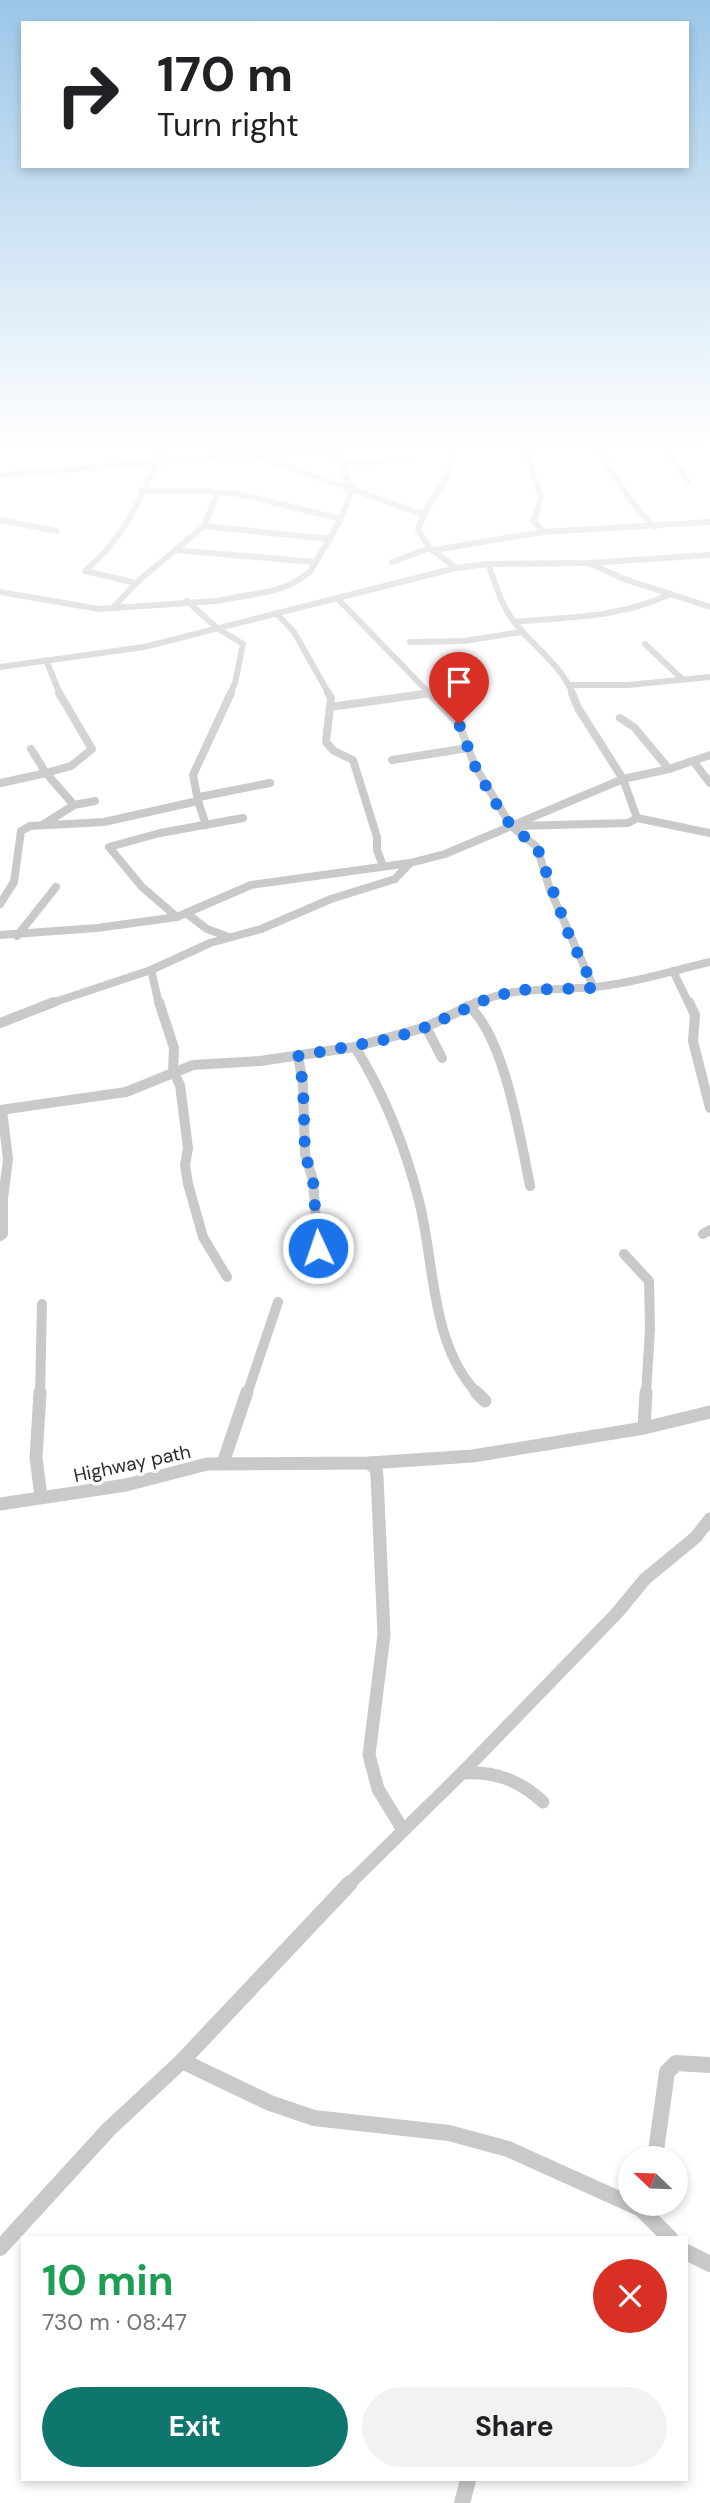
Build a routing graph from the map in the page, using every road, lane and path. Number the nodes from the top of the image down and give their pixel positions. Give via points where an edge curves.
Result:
1 (488, 564) edge
2 (92, 565) edge
3 (158, 565) edge
4 (313, 565) edge
5 (452, 565) edge
6 (482, 565) edge
7 (591, 565) edge
8 (456, 568) junction
9 (136, 583) junction
10 (0, 592) edge
11 (670, 593) junction
12 (338, 599) junction
13 (187, 601) junction
14 (710, 607) edge
15 (113, 608) junction
16 (275, 613) junction
17 (514, 622) junction
18 (218, 628) junction
19 (521, 632) junction
20 (410, 642) dead end
21 (645, 644) dead end
22 (46, 660) junction
23 (0, 667) edge
24 (710, 677) edge
25 (682, 679) junction
26 (569, 685) junction
27 (430, 693) junction
28 (330, 707) junction
29 (620, 718) dead end
30 (468, 748) junction
31 (31, 749) dead end
32 (710, 755) edge
33 (392, 760) dead end
34 (694, 762) junction
35 (669, 769) junction
36 (46, 773) junction
37 (623, 779) junction
38 (1, 783) edge
39 (270, 783) dead end
40 (710, 783) edge
41 (199, 799) junction
42 (95, 801) dead end
43 (74, 804) junction
44 (243, 818) dead end
45 (637, 818) junction
46 (44, 824) junction
47 (206, 825) junction
48 (511, 826) junction
49 (710, 833) edge
50 (410, 863) junction
51 (383, 866) junction
52 (56, 887) dead end
53 (0, 904) edge
54 (182, 915) junction
55 (0, 935) edge
56 (17, 936) junction
57 (229, 937) junction
58 (710, 962) edge
59 (151, 970) junction
60 (673, 971) junction
61 (594, 988) junction
62 (468, 1006) junction
63 (0, 1023) edge
64 (426, 1027) junction
65 (355, 1047) junction
66 (298, 1056) junction
67 (442, 1058) dead end
68 (173, 1071) junction
69 (710, 1108) edge
70 (1, 1110) edge
71 (530, 1186) dead end
72 (0, 1237) edge
73 (318, 1248) dead end
74 (624, 1255) dead end
75 (227, 1277) dead end
76 (278, 1302) dead end
77 (42, 1304) dead end
78 (485, 1401) dead end
79 (710, 1412) edge
80 (644, 1428) junction
81 (227, 1463) junction
82 (369, 1463) junction
83 (41, 1496) junction
84 (0, 1504) edge
85 (710, 1520) edge
86 (462, 1773) junction
87 (543, 1802) dead end
88 (403, 1830) junction
89 (182, 2061) junction
90 (710, 2065) edge
91 (657, 2146) edge
92 (618, 2196) edge
93 (651, 2216) edge
94 (668, 2236) edge
95 (0, 2248) edge
96 (688, 2253) edge
97 (710, 2264) edge
98 (468, 2481) edge
99 (462, 2503) edge

1 - 17 street
2 - 9 street via 85,571
3 - 9 street
4 - 13 street via 303,579 272,591
5 - 8 street
6 - 8 street
7 - 11 street
8 - 12 street
9 - 15 street
10 - 15 street
11 - 14 street
11 - 17 street via 649,604 618,611
12 - 16 street
12 - 27 street
13 - 15 street
13 - 18 street
16 - 18 street
16 - 28 street via 309,656 331,698
17 - 19 street
18 - 22 street via 144,647
18 - 41 street via 238,639 243,650 235,683 193,775
19 - 20 street via 464,641
19 - 26 street
21 - 25 street
22 - 23 street
22 - 36 street via 92,749 71,766
24 - 25 street
25 - 26 street
26 - 37 street via 578,708
27 - 28 street
27 - 30 street via 459,724
28 - 51 street via 327,741 334,751 353,760
29 - 35 street via 634,727
30 - 33 street
30 - 48 street
31 - 36 street
32 - 34 street
34 - 35 street
34 - 40 street
35 - 37 street
36 - 38 street
36 - 43 street
37 - 45 street
37 - 48 street
39 - 41 street
41 - 46 street via 104,822
41 - 47 street
42 - 43 street
43 - 46 street
44 - 47 street
45 - 48 street via 628,823
45 - 49 street
46 - 53 street via 21,831 14,882
47 - 54 street via 109,847 142,887
48 - 50 street via 445,854
48 - 61 street via 537,847
50 - 51 street
50 - 57 street via 395,879
51 - 54 street via 251,885
52 - 56 street
54 - 56 street
54 - 57 street
55 - 56 street
57 - 59 street
58 - 60 street
59 - 63 street
59 - 68 street via 174,1048
60 - 61 street
60 - 69 street via 695,1015 693,1041
61 - 62 street via 519,990
62 - 64 street
62 - 71 street via 486,1029 513,1098
64 - 65 street
64 - 67 street
65 - 66 street
65 - 78 street via 399,1128 426,1228 449,1345 460,1372
66 - 68 street via 193,1065
66 - 73 street
68 - 70 street via 125,1093
68 - 75 street via 183,1103 188,1184 203,1237
70 - 72 street via 8,1159
74 - 80 street via 649,1281
76 - 81 street
77 - 83 street via 34,1442 34,1472
79 - 80 street, Highway path
80 - 82 street, Highway path via 473,1456
81 - 82 street, Highway path
81 - 83 street, Highway path via 126,1485
82 - 88 street via 377,1476 384,1636 369,1755 379,1789
83 - 84 street, Highway path
85 - 86 street via 645,1579 617,1614
86 - 87 street via 500,1773
86 - 88 street
88 - 89 street
89 - 92 street via 270,2103 314,2118 449,2133 485,2142
89 - 95 street via 109,2129
90 - 91 street via 676,2063 667,2072
93 - 94 street
96 - 97 street
98 - 99 street

